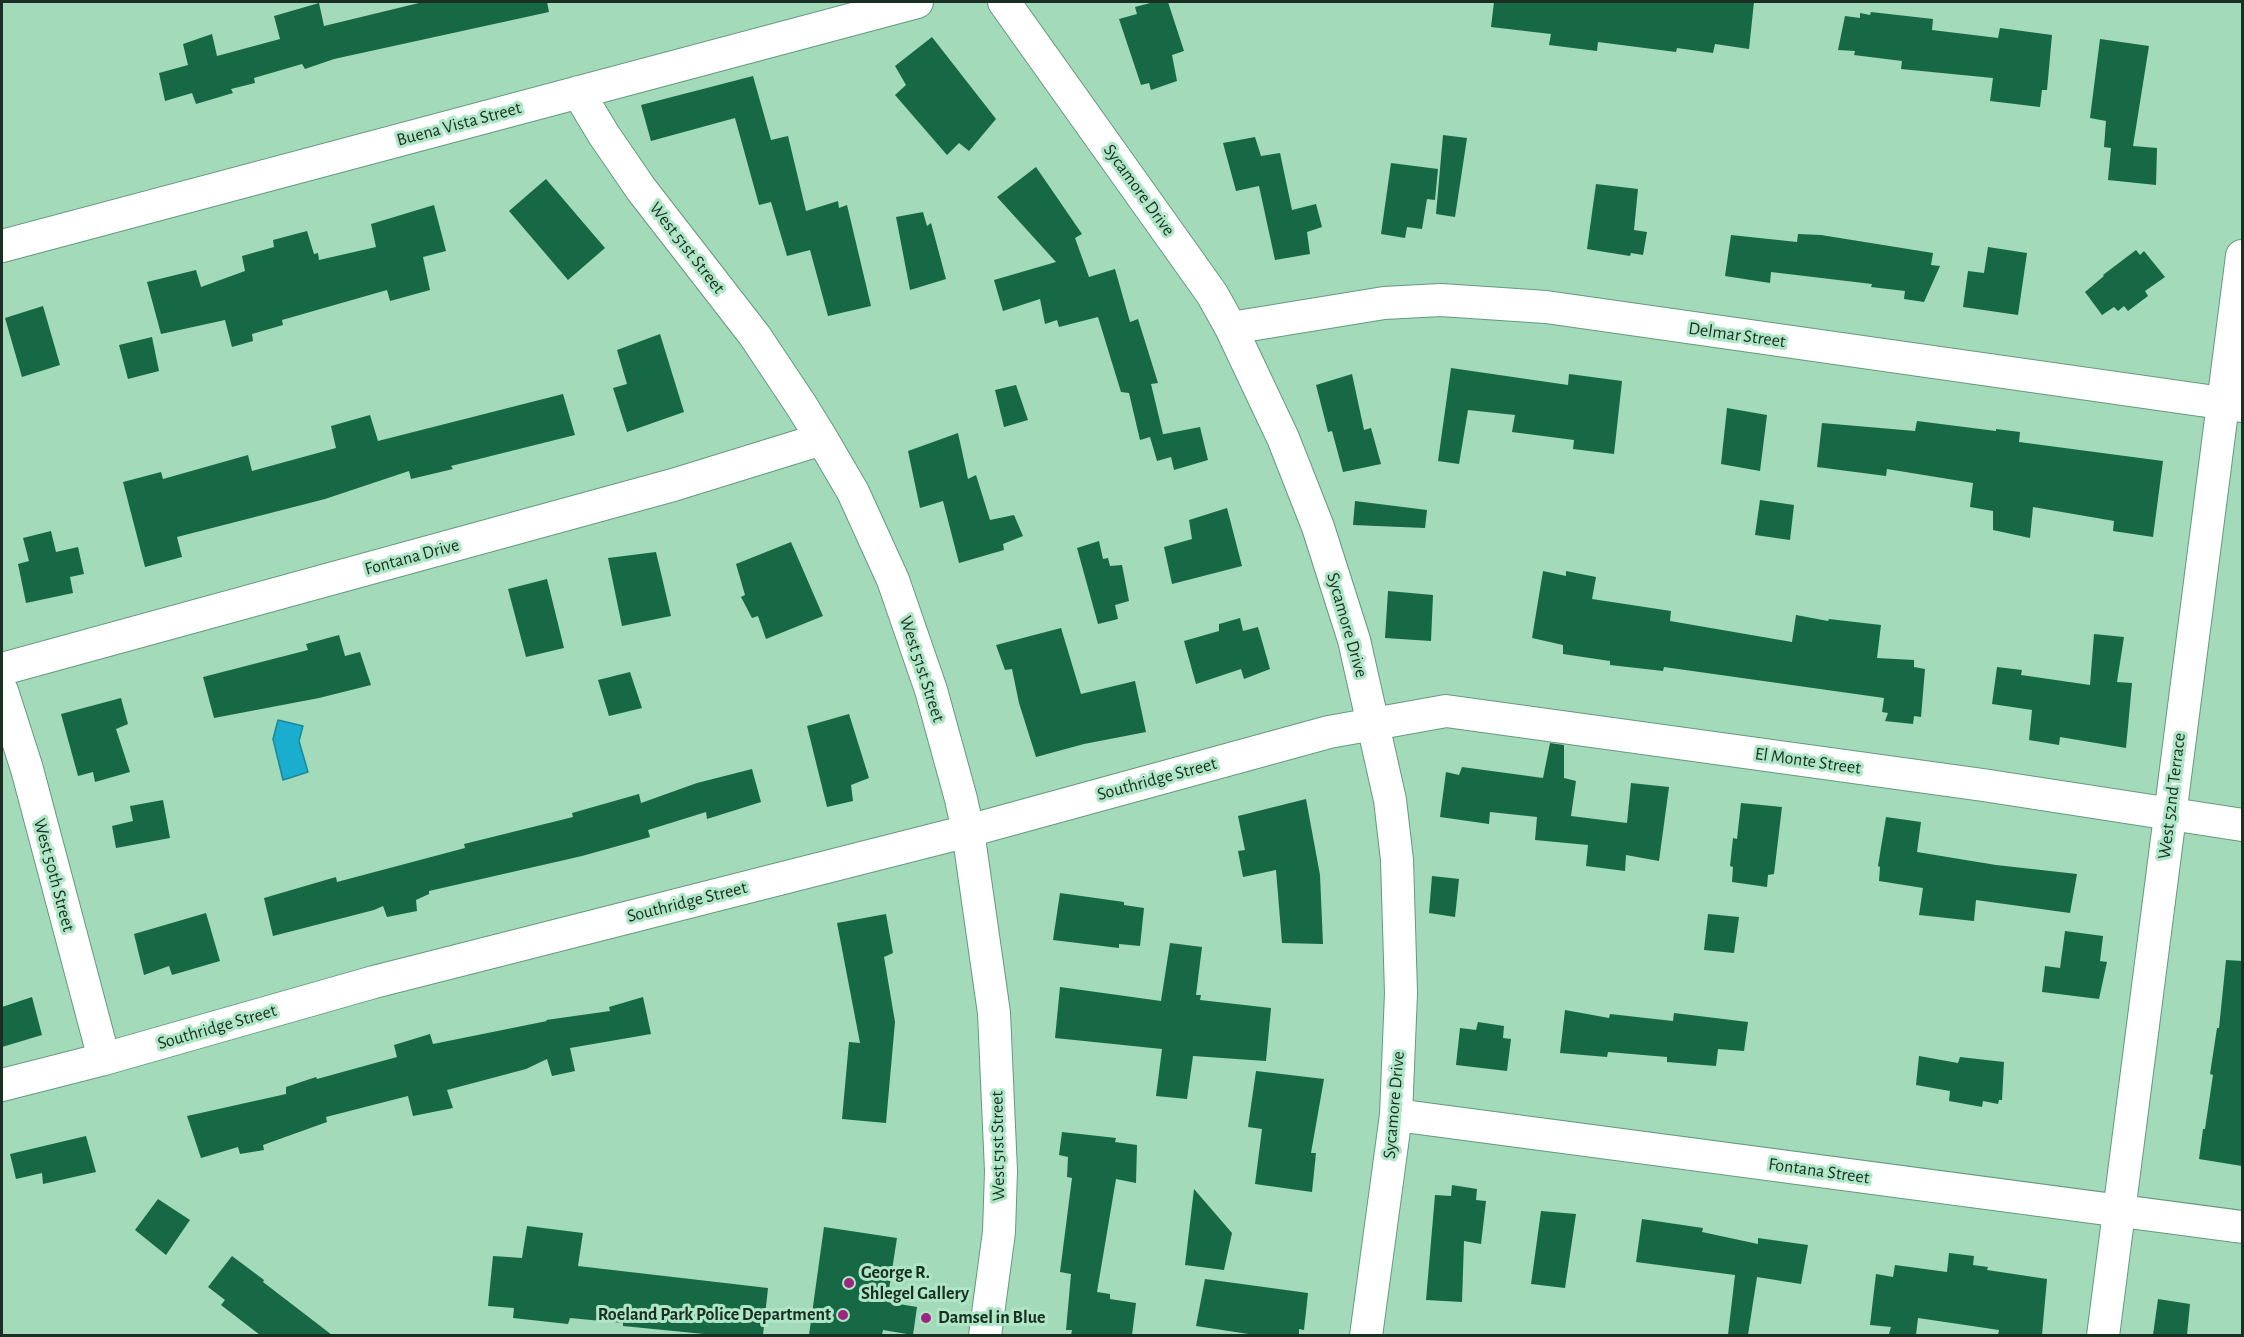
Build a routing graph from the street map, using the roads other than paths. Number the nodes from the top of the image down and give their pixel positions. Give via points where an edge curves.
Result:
1 (916, 2) edge
2 (1004, 2) edge
3 (578, 92) junction
4 (2, 246) edge
5 (2242, 256) edge
6 (1231, 328) junction
7 (2233, 404) edge
8 (822, 439) junction
9 (2, 669) edge
10 (2, 691) edge
11 (1374, 723) junction
12 (2169, 815) junction
13 (2242, 825) edge
14 (968, 831) junction
15 (104, 1059) junction
16 (2, 1085) edge
17 (1396, 1114) junction
18 (2120, 1211) junction
19 (2242, 1227) edge
20 (985, 1335) edge
21 (1366, 1335) edge
22 (2103, 1335) edge

1 - 3 street, Buena Vista Street
2 - 6 street, Sycamore Drive via 1212,294
3 - 4 street, Buena Vista Street
3 - 8 street, West 51st Street via 641,189 755,336
5 - 7 street, West 52nd Terrace
6 - 7 street, Delmar Street via 1384,303 1440,300 1535,306
6 - 11 street, Sycamore Drive via 1283,438 1318,527 1354,640
7 - 12 street, West 52nd Terrace
8 - 9 street, Fontana Drive via 673,485
8 - 14 street, West 51st Street via 853,492 893,580 932,690
10 - 15 street, West 50th Street via 27,769
11 - 12 street, El Monte Street via 1446,711 1983,785
11 - 14 street, Southridge Street
11 - 17 street, Sycamore Drive via 1390,800 1397,860 1401,993
12 - 13 street, El Monte Street
12 - 18 street, West 52nd Terrace
14 - 15 street, Southridge Street via 374,982
14 - 20 street, West 51st Street via 994,1013 1001,1171 999,1232
15 - 16 street, Southridge Street
17 - 18 street, Fontana Street
17 - 21 street, Sycamore Drive
18 - 19 street, Fontana Street
18 - 22 street, West 52nd Terrace

